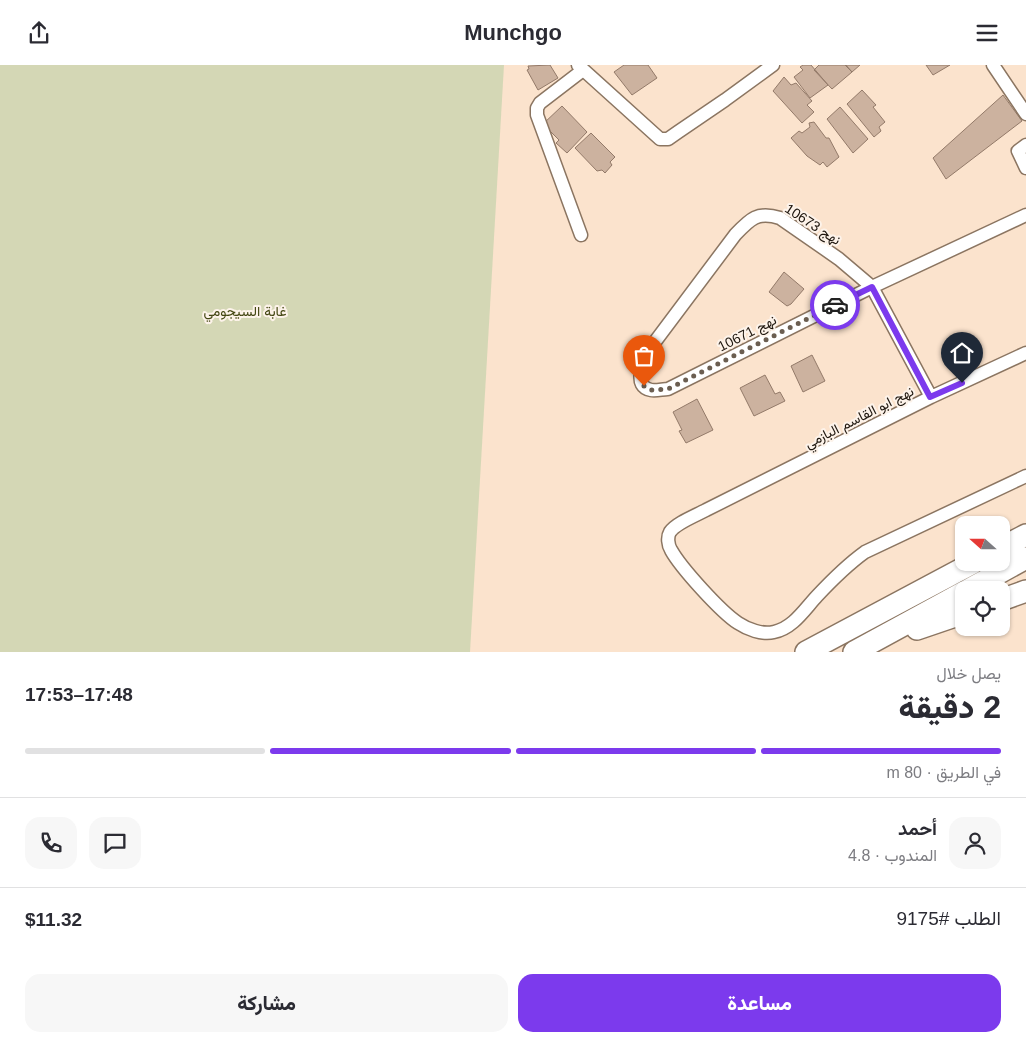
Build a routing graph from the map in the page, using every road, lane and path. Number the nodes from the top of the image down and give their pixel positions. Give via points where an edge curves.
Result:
1 (993, 65) edge
2 (770, 66) edge
3 (580, 67) edge
4 (1026, 114) edge
5 (1026, 145) edge
6 (1026, 168) edge
7 (1026, 215) edge
8 (581, 235) dead end
9 (735, 235) joint
10 (872, 287) junction
11 (1026, 353) edge
12 (930, 397) junction
13 (1026, 476) edge
14 (1026, 535) edge
15 (1010, 543) edge
16 (1026, 558) edge
17 (958, 571) edge
18 (984, 581) edge
19 (1026, 591) edge
20 (955, 597) edge
21 (1010, 597) edge
22 (955, 616) edge
23 (860, 649) edge
24 (806, 652) edge

1 - 4 street
2 - 3 street via 668,139 660,139
3 - 8 street via 540,103 537,115
5 - 6 street via 1019,148 1018,153
7 - 10 street, نهج 10671
9 - 10 street, نهج 10673 via 750,220 762,215 780,218 839,259
9 - 10 street, نهج 10671 via 651,347 640,378 650,390 668,389
10 - 12 street
11 - 12 street, نهج ابو القاسم البازمي
12 - 13 street, نهج ابو القاسم البازمي via 670,531 670,549 701,587 736,621 751,629 773,633 788,627 864,552
14 - 15 highway
16 - 18 highway
17 - 24 highway
19 - 21 highway
20 - 23 highway
22 - 23 highway

